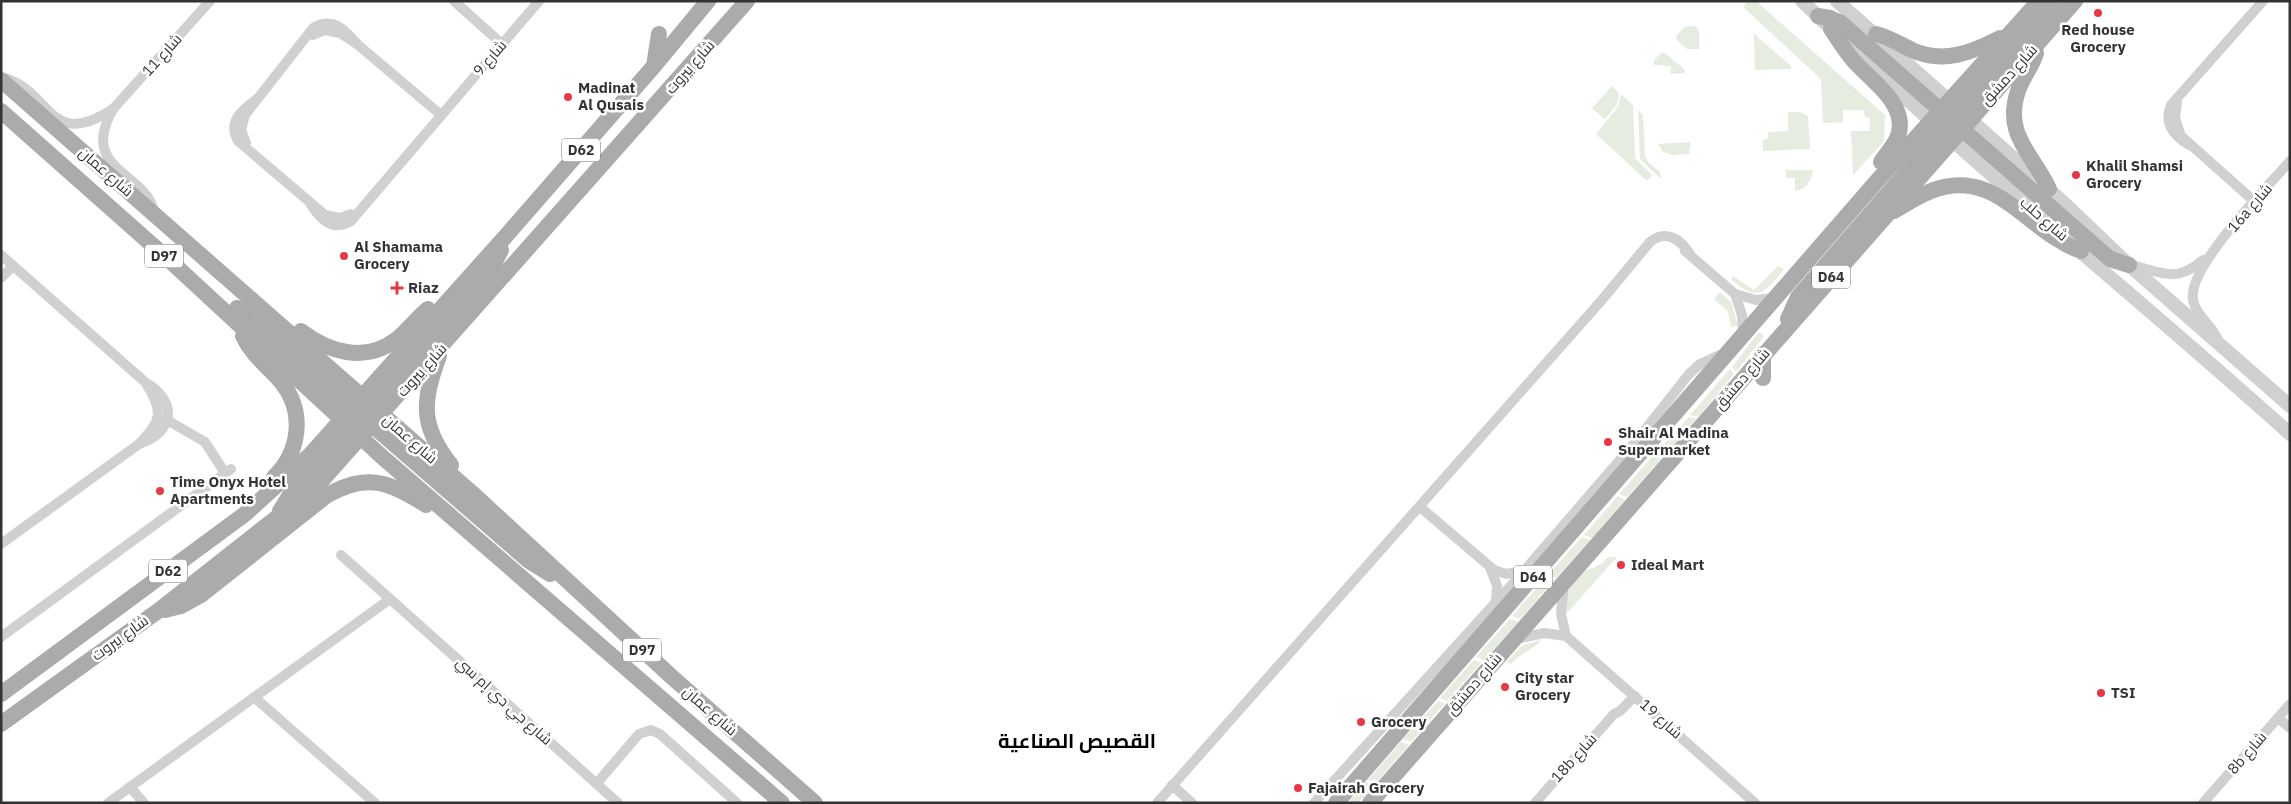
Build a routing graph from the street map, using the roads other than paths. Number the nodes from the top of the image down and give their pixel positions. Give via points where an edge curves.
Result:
1 (210, 1) edge
2 (454, 1) edge
3 (539, 1) edge
4 (708, 1) edge
5 (747, 1) edge
6 (1802, 1) edge
7 (1837, 1) edge
8 (2039, 1) edge
9 (2055, 1) edge
10 (2074, 1) edge
11 (2263, 1) edge
12 (1818, 16) junction
13 (1831, 29) junction
14 (2010, 32) junction
15 (659, 34) dead end
16 (1876, 34) junction
17 (2040, 41) junction
18 (502, 44) junction
19 (654, 66) junction
20 (1, 78) edge
21 (114, 108) junction
22 (1, 111) edge
23 (441, 115) junction
24 (1951, 120) junction
25 (2290, 161) edge
26 (1877, 181) junction
27 (2049, 189) junction
28 (2255, 202) junction
29 (155, 216) junction
30 (1883, 217) junction
31 (505, 237) junction
32 (2081, 251) junction
33 (2210, 255) junction
34 (167, 258) junction
35 (6, 262) edge
36 (2129, 265) junction
37 (1, 278) edge
38 (1735, 294) junction
39 (452, 297) junction
40 (1777, 297) junction
41 (270, 317) junction
42 (239, 324) junction
43 (1786, 329) junction
44 (1743, 336) junction
45 (2219, 344) junction
46 (443, 347) junction
47 (1730, 351) junction
48 (1764, 354) junction
49 (1762, 378) dead end
50 (145, 382) junction
51 (2290, 406) edge
52 (362, 417) junction
53 (167, 420) junction
54 (2290, 434) edge
55 (139, 444) junction
56 (472, 493) junction
57 (1420, 507) junction
58 (246, 514) junction
59 (458, 521) junction
60 (1, 544) edge
61 (341, 555) dead end
62 (1489, 567) junction
63 (1524, 571) junction
64 (569, 582) junction
65 (1564, 582) junction
66 (390, 599) junction
67 (1496, 601) junction
68 (158, 611) junction
69 (1, 636) edge
70 (1566, 636) junction
71 (1512, 641) junction
72 (1, 694) edge
73 (1632, 694) junction
74 (254, 697) junction
75 (2285, 713) edge
76 (1, 724) edge
77 (2290, 728) edge
78 (596, 784) junction
79 (130, 786) junction
80 (1172, 786) junction
81 (108, 803) edge
82 (144, 803) edge
83 (375, 803) edge
84 (618, 803) edge
85 (738, 803) edge
86 (782, 803) edge
87 (815, 803) edge
88 (1157, 803) edge
89 (1192, 803) edge
90 (1314, 803) edge
91 (1336, 803) edge
92 (1370, 803) edge
93 (1535, 803) edge
94 (1755, 803) edge
95 (2204, 803) edge

1 - 21 street, شارع 11
2 - 18 street
3 - 18 street, شارع 9
4 - 19 main road, شارع بيروت / D62
5 - 46 main road, شارع بيروت / D62
6 - 12 street, شارع حلب
7 - 16 street, شارع حلب
8 - 14 main road, شارع دمشق / D64
9 - 24 main road
10 - 17 main road, شارع دمشق / D64
11 - 28 street via 2181,95 2175,112 2181,136
12 - 13 street, شارع حلب
12 - 24 main road via 1841,23
13 - 24 street, شارع حلب
13 - 26 main road via 1853,60 1888,96 1896,110 1899,133 1880,164
14 - 16 main road via 1970,52 1948,57 1920,53
14 - 24 main road, شارع دمشق / D64
15 - 19 main road
16 - 24 street, شارع حلب
17 - 24 main road, شارع دمشق / D64
17 - 27 main road via 2018,89 2014,117 2019,139
18 - 23 street, شارع 9
19 - 31 main road, شارع بيروت / D62
20 - 21 street, شارع 11 via 17,83 50,114 63,121 89,122
20 - 29 main road, شارع عمان / D97
21 - 29 street, شارع 11 via 104,133 109,160 147,195
22 - 34 main road, شارع عمان / D97
23 - 23 street, شارع 9 via 357,44 342,27 330,23 314,28 257,99 239,114 234,124 238,142 311,205 323,221 340,226 351,221
24 - 26 main road, شارع دمشق / D64
24 - 27 street, شارع حلب
24 - 30 main road, شارع دمشق / D64
24 - 32 street, شارع حلب
24 - 36 main road via 2110,259
24 - 43 main road via 1798,297
25 - 28 street, 16a شارع
26 - 40 main road, شارع دمشق / D64
27 - 36 street, شارع حلب
28 - 33 street, 16a شارع
29 - 41 main road, شارع عمان / D97
30 - 32 main road via 1930,191 1957,185 1969,186 1994,193 2053,238
30 - 43 main road, شارع دمشق / D64
31 - 39 main road, شارع بيروت / D62
31 - 52 main road via 490,272
32 - 54 street, شارع حلب
33 - 36 street, 16a شارع via 2190,270 2172,275
33 - 45 street, 16a شارع via 2197,276 2192,296 2197,312 2213,330
34 - 42 main road, شارع عمان / D97
34 - 52 main road via 191,269
35 - 37 street
35 - 50 street
36 - 45 street, شارع حلب
38 - 40 street via 1756,300
38 - 44 street via 1742,315
38 - 57 street via 1690,254 1667,242 1642,253
39 - 41 main road via 431,306 387,346 359,354 326,348 289,324
39 - 52 main road, شارع بيروت / D62
40 - 44 main road, شارع دمشق / D64
41 - 52 main road, شارع عمان / D97
42 - 52 main road, شارع عمان / D97
42 - 58 main road via 251,350 288,391 297,418 296,438 289,458 281,471 257,494
43 - 48 main road, شارع دمشق / D64
44 - 47 main road, شارع دمشق / D64
45 - 51 street, شارع حلب
46 - 52 main road, شارع بيروت / D62
46 - 56 main road via 428,389 427,423 438,450
47 - 63 street via 1700,364 1689,374 1638,440
47 - 91 main road, شارع دمشق / D64
48 - 49 main road
48 - 65 main road, شارع دمشق / D64
50 - 53 street via 165,400
50 - 55 street via 157,402 158,418 151,432
52 - 56 main road, شارع عمان / D97
52 - 58 main road, شارع بيروت / D62 via 302,463
52 - 59 main road, شارع عمان / D97
52 - 64 main road via 529,561
52 - 68 main road, شارع بيروت / D62 via 290,495 276,520
53 - 55 street via 156,437
53 - 69 street via 204,442 228,471
55 - 60 street
56 - 64 main road, شارع عمان / D97
57 - 62 street
57 - 80 street
58 - 72 main road, شارع بيروت / D62
59 - 68 main road via 395,486 366,481 349,485 326,496 195,599
59 - 86 main road, شارع عمان / D97
61 - 66 street, شارع جي دي إم سي
62 - 63 street via 1506,574
62 - 67 street via 1496,579
63 - 67 street
64 - 87 main road, شارع عمان / D97 via 672,678
65 - 70 street via 1561,614
65 - 71 main road, شارع دمشق / D64
66 - 74 street
66 - 78 street, شارع جي دي إم سي
67 - 90 street
68 - 76 main road, شارع بيروت / D62
70 - 71 street via 1533,634
70 - 73 street, شارع 19
71 - 92 main road, شارع دمشق / D64
73 - 93 street, 18b شارع
73 - 94 street, شارع 19
74 - 79 street
74 - 83 street
75 - 77 street
75 - 95 street, 8b شارع
78 - 84 street, شارع جي دي إم سي
78 - 85 street via 639,734 651,730 660,734
79 - 81 street
79 - 82 street
80 - 88 street
80 - 89 street

